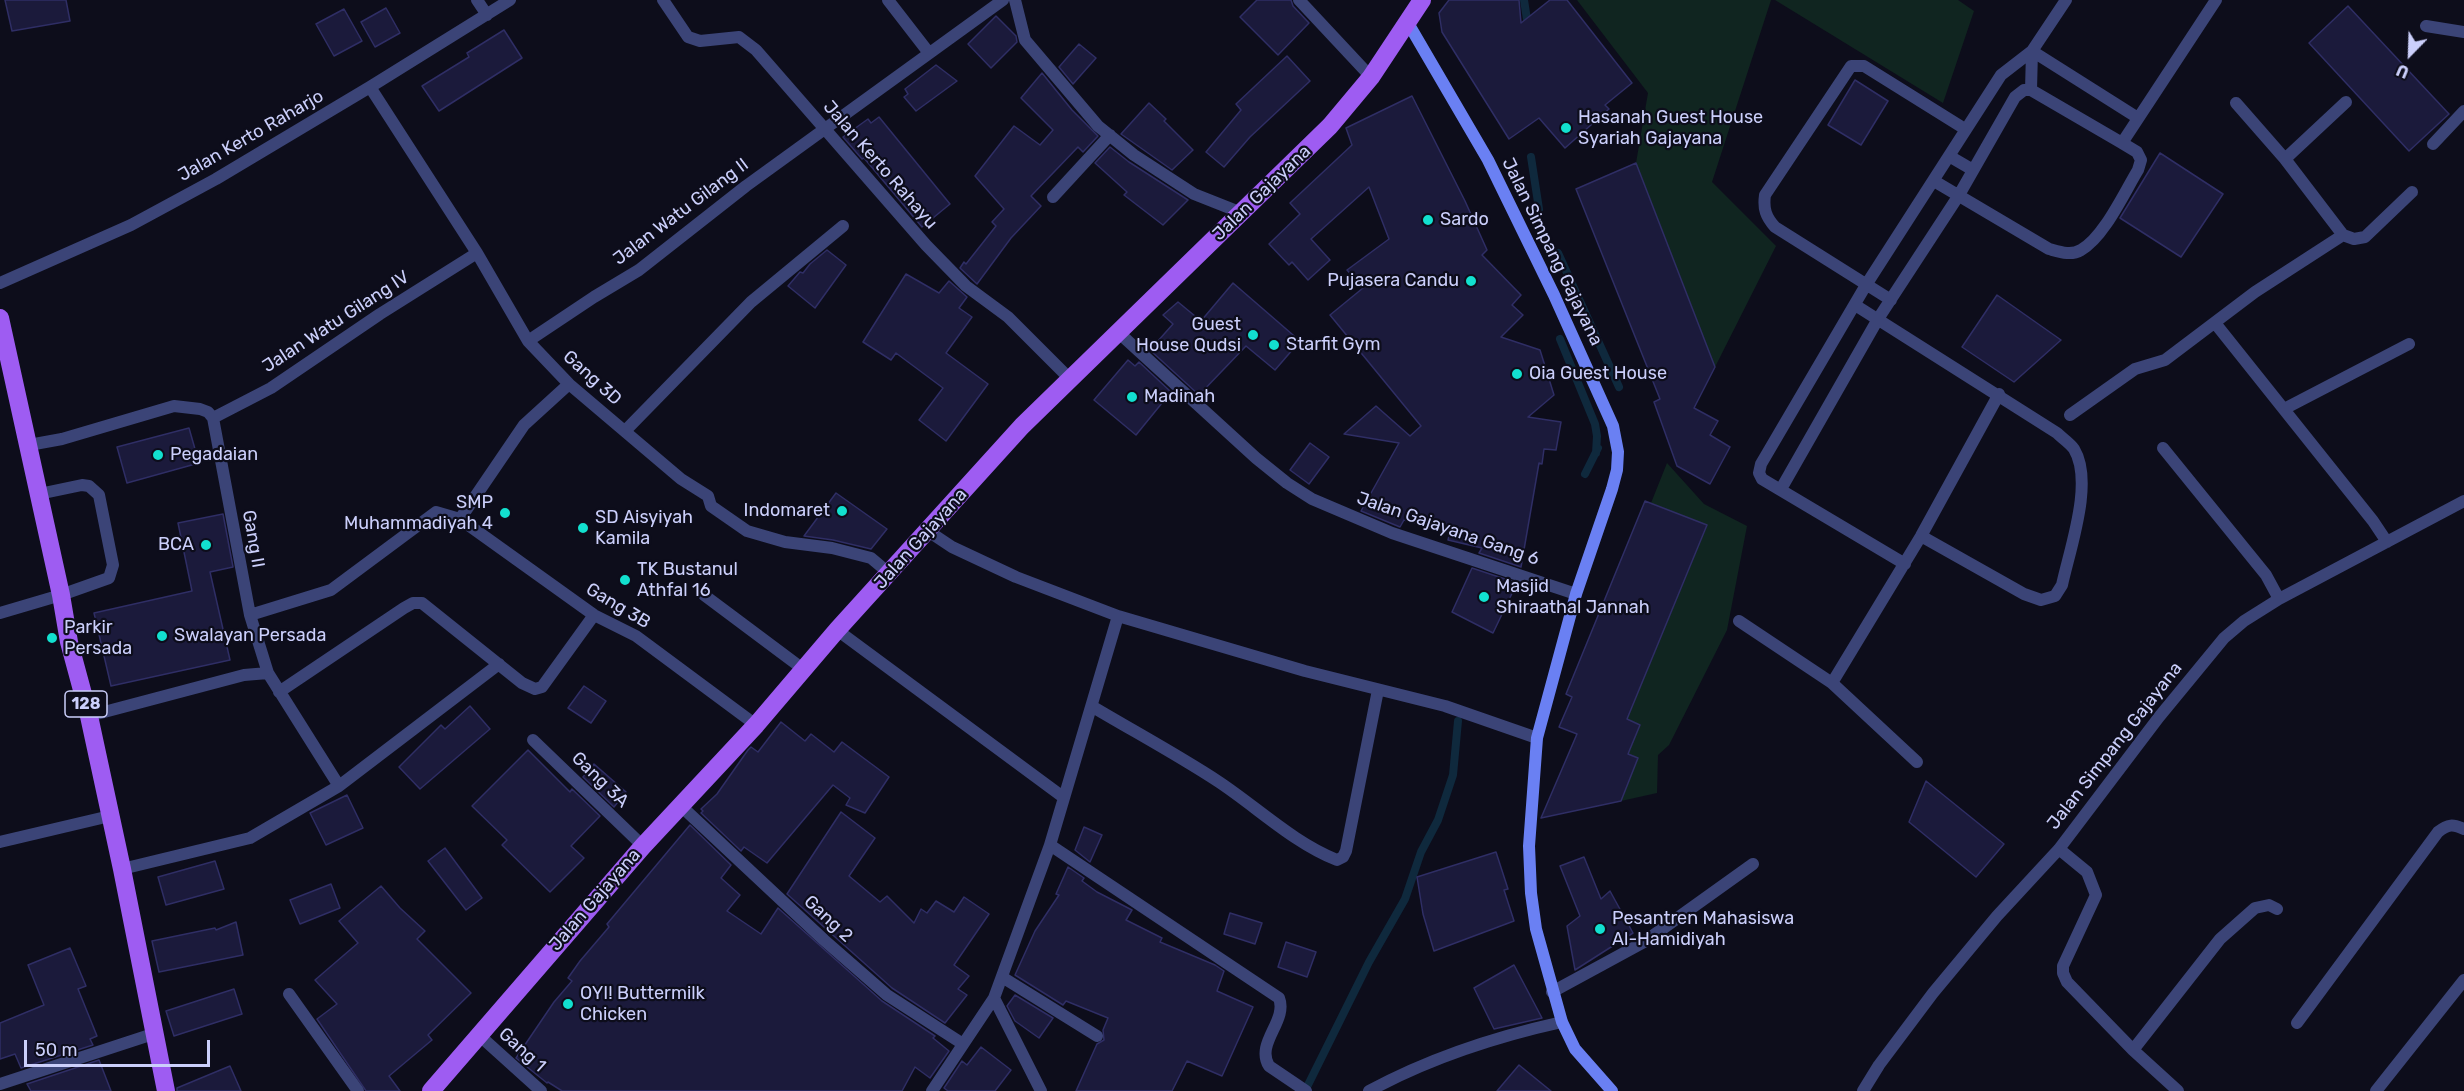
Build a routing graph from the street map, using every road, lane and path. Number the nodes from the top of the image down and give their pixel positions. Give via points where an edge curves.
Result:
1 (477, 0) edge
2 (510, 0) edge
3 (663, 0) edge
4 (888, 0) edge
5 (1003, 0) edge
6 (1015, 0) edge
7 (1299, 0) edge
8 (1422, 0) edge
9 (2066, 0) edge
10 (2216, 0) edge
11 (487, 15) junction
12 (1408, 23) junction
13 (2426, 26) dead end
14 (2464, 32) edge
15 (2032, 51) junction
16 (929, 53) junction
17 (1371, 77) junction
18 (370, 87) junction
19 (2031, 90) junction
20 (2346, 102) dead end
21 (2236, 103) dead end
22 (2464, 111) edge
23 (2138, 118) junction
24 (824, 128) junction
25 (1965, 129) junction
26 (1110, 135) junction
27 (2122, 142) junction
28 (2433, 144) dead end
29 (1949, 156) junction
30 (2285, 159) junction
31 (1973, 170) junction
32 (1934, 182) junction
33 (2412, 192) dead end
34 (1959, 195) junction
35 (1053, 197) dead end
36 (1242, 213) junction
37 (843, 226) dead end
38 (2343, 235) junction
39 (477, 253) junction
40 (0, 283) edge
41 (1866, 285) junction
42 (1891, 300) junction
43 (1856, 304) junction
44 (0, 318) edge
45 (1878, 319) junction
46 (2215, 323) junction
47 (1118, 332) junction
48 (528, 341) junction
49 (2409, 344) dead end
50 (1070, 379) junction
51 (569, 384) junction
52 (1998, 394) junction
53 (2284, 410) junction
54 (2070, 415) dead end
55 (213, 418) junction
56 (625, 431) junction
57 (29, 445) junction
58 (2163, 448) dead end
59 (1781, 489) junction
60 (39, 494) junction
61 (2464, 501) edge
62 (460, 519) junction
63 (928, 531) junction
64 (1921, 536) junction
65 (2387, 542) junction
66 (1905, 564) junction
67 (891, 574) junction
68 (1576, 594) junction
69 (61, 595) junction
70 (704, 596) dead end
71 (2279, 599) junction
72 (0, 613) edge
73 (250, 615) junction
74 (594, 615) junction
75 (1118, 616) junction
76 (1739, 621) dead end
77 (837, 630) junction
78 (499, 664) junction
79 (803, 669) junction
80 (268, 673) junction
81 (1832, 683) junction
82 (1378, 690) junction
83 (279, 692) junction
84 (1092, 707) junction
85 (89, 716) junction
86 (756, 725) junction
87 (1537, 738) junction
88 (533, 740) dead end
89 (1917, 762) dead end
90 (339, 786) junction
91 (1063, 797) junction
92 (681, 806) junction
93 (110, 816) junction
94 (2464, 829) edge
95 (0, 842) edge
96 (1050, 845) junction
97 (643, 846) junction
98 (2059, 849) junction
99 (1753, 864) dead end
100 (122, 869) junction
101 (2277, 909) dead end
102 (1002, 977) junction
103 (2464, 980) edge
104 (1552, 992) junction
105 (288, 994) dead end
106 (994, 998) junction
107 (1562, 1022) junction
108 (2298, 1023) dead end
109 (153, 1034) junction
110 (479, 1035) junction
111 (1097, 1036) dead end
112 (963, 1044) junction
113 (2133, 1050) junction
114 (0, 1084) edge
115 (18, 1085) edge
116 (1300, 1087) edge
117 (166, 1091) edge
118 (358, 1091) edge
119 (431, 1091) edge
120 (541, 1091) edge
121 (932, 1091) edge
122 (1041, 1091) edge
123 (1369, 1091) edge
124 (1612, 1091) edge
125 (1863, 1091) edge
126 (2178, 1091) edge
127 (2376, 1091) edge

1 - 11 street
2 - 11 street, Jalan Kerto Raharjo
3 - 24 street, Jalan Kerto Rahayu via 688,37 700,41 735,37 744,40
4 - 16 street
5 - 16 street, Jalan Watu Gilang II
6 - 26 street via 1025,40
7 - 17 street
8 - 12 main road, Jalan Gajayana
9 - 15 street
10 - 23 street
11 - 18 street, Jalan Kerto Raharjo
12 - 17 main road, Jalan Gajayana
12 - 68 main road, Jalan Simpang Gajayana via 1488,160 1613,426 1617,470
13 - 14 street
15 - 19 street
15 - 23 street
15 - 25 street via 2001,75
16 - 24 street, Jalan Watu Gilang II
17 - 36 main road, Jalan Gajayana via 1330,126
18 - 39 street, Gang 3D
18 - 40 street, Jalan Kerto Raharjo via 131,225
19 - 27 street
19 - 31 street via 2016,97
20 - 30 street
21 - 30 street
22 - 28 street
23 - 27 street
24 - 48 street, Jalan Watu Gilang II via 639,270
24 - 50 street, Jalan Kerto Rahayu via 934,254 966,286 1008,317
25 - 29 street
25 - 41 street via 1864,66 1851,66 1772,183 1764,205 1775,227
26 - 35 street
26 - 36 street via 1194,194
27 - 34 street via 2137,152 2141,160 2138,170 2096,239 2080,251 2049,249
29 - 31 street
29 - 32 street
30 - 38 street
31 - 34 street
32 - 34 street
32 - 41 street
33 - 38 street via 2365,237 2354,240
34 - 42 street
36 - 47 main road, Jalan Gajayana
37 - 56 street via 750,302
38 - 46 street
39 - 48 street, Gang 3D
39 - 55 street, Jalan Watu Gilang IV via 271,387
41 - 42 street
41 - 43 street
42 - 45 street
43 - 45 street
43 - 59 street via 1761,464 1762,479
44 - 57 main road, 128
45 - 52 street
45 - 59 street
46 - 53 street
46 - 54 street via 2165,360 2135,369
47 - 50 main road, Jalan Gajayana
47 - 68 street, Jalan Gajayana Gang 6 via 1256,458 1312,499 1392,533
48 - 51 street, Gang 3D
49 - 53 street
50 - 63 main road, Jalan Gajayana
51 - 56 street, Gang 3D
51 - 62 street via 524,425
52 - 64 street
52 - 64 street via 2057,433 2073,448 2081,467 2083,490 2062,585 2055,596 2041,600
53 - 65 street
55 - 57 street via 200,409 174,406
55 - 73 street, Gang II
56 - 67 street, Gang 3D via 681,479 708,496 711,506 747,531 871,558
57 - 60 main road, 128
58 - 71 street via 2265,575
59 - 66 street
60 - 69 main road, 128
60 - 69 street via 82,485 99,495 112,572 109,578
61 - 65 street, Jalan Simpang Gajayana
62 - 73 street via 435,513 331,590
62 - 74 street, Gang 3B
63 - 67 main road, Jalan Gajayana
63 - 75 street via 1016,578
64 - 66 street
65 - 71 street, Jalan Simpang Gajayana
66 - 81 street
67 - 77 main road, Jalan Gajayana
68 - 87 main road, Jalan Simpang Gajayana
69 - 72 street
69 - 85 main road, 128
70 - 79 street
71 - 98 street, Jalan Simpang Gajayana via 2244,621 2206,658
73 - 80 street, Gang II
74 - 78 street via 542,687 529,687
74 - 86 street, Gang 3B via 636,636
75 - 82 street
75 - 84 street
76 - 81 street
77 - 79 main road, Jalan Gajayana
77 - 91 street
78 - 83 street via 422,603 413,603
78 - 90 street
79 - 86 main road, Jalan Gajayana
80 - 83 street, Gang II
80 - 85 street via 244,675
81 - 89 street
82 - 84 street via 1346,851 1337,860
82 - 87 street via 1445,706
83 - 90 street, Gang II
84 - 91 street
85 - 93 main road, 128
86 - 92 main road, Jalan Gajayana
87 - 104 main road, Jalan Simpang Gajayana via 1529,846 1531,893
88 - 97 street, Gang 3A
90 - 100 street via 250,838
91 - 96 street
92 - 97 main road, Jalan Gajayana
92 - 112 street, Gang 2 via 886,995
93 - 95 street
93 - 100 main road, 128
94 - 108 street via 2446,825 2438,832
96 - 102 street
96 - 116 street via 1279,999 1281,1007 1264,1053 1269,1066
97 - 110 main road, Jalan Gajayana
98 - 113 street via 2087,872 2096,895 2070,947 2062,973
98 - 125 street, Jalan Simpang Gajayana via 1933,993
99 - 104 street via 1644,942
100 - 109 main road, 128
101 - 113 street via 2269,905 2255,908 2220,939
102 - 106 street
102 - 111 street
103 - 127 street
104 - 107 main road, Jalan Simpang Gajayana
105 - 118 street
106 - 112 street
106 - 122 street
107 - 123 street via 1450,1053
107 - 124 main road, Jalan Simpang Gajayana via 1575,1049
109 - 115 street
109 - 117 main road, 128
110 - 119 main road, Jalan Gajayana
110 - 120 street, Gang 1
112 - 121 street
113 - 126 street
114 - 115 street

